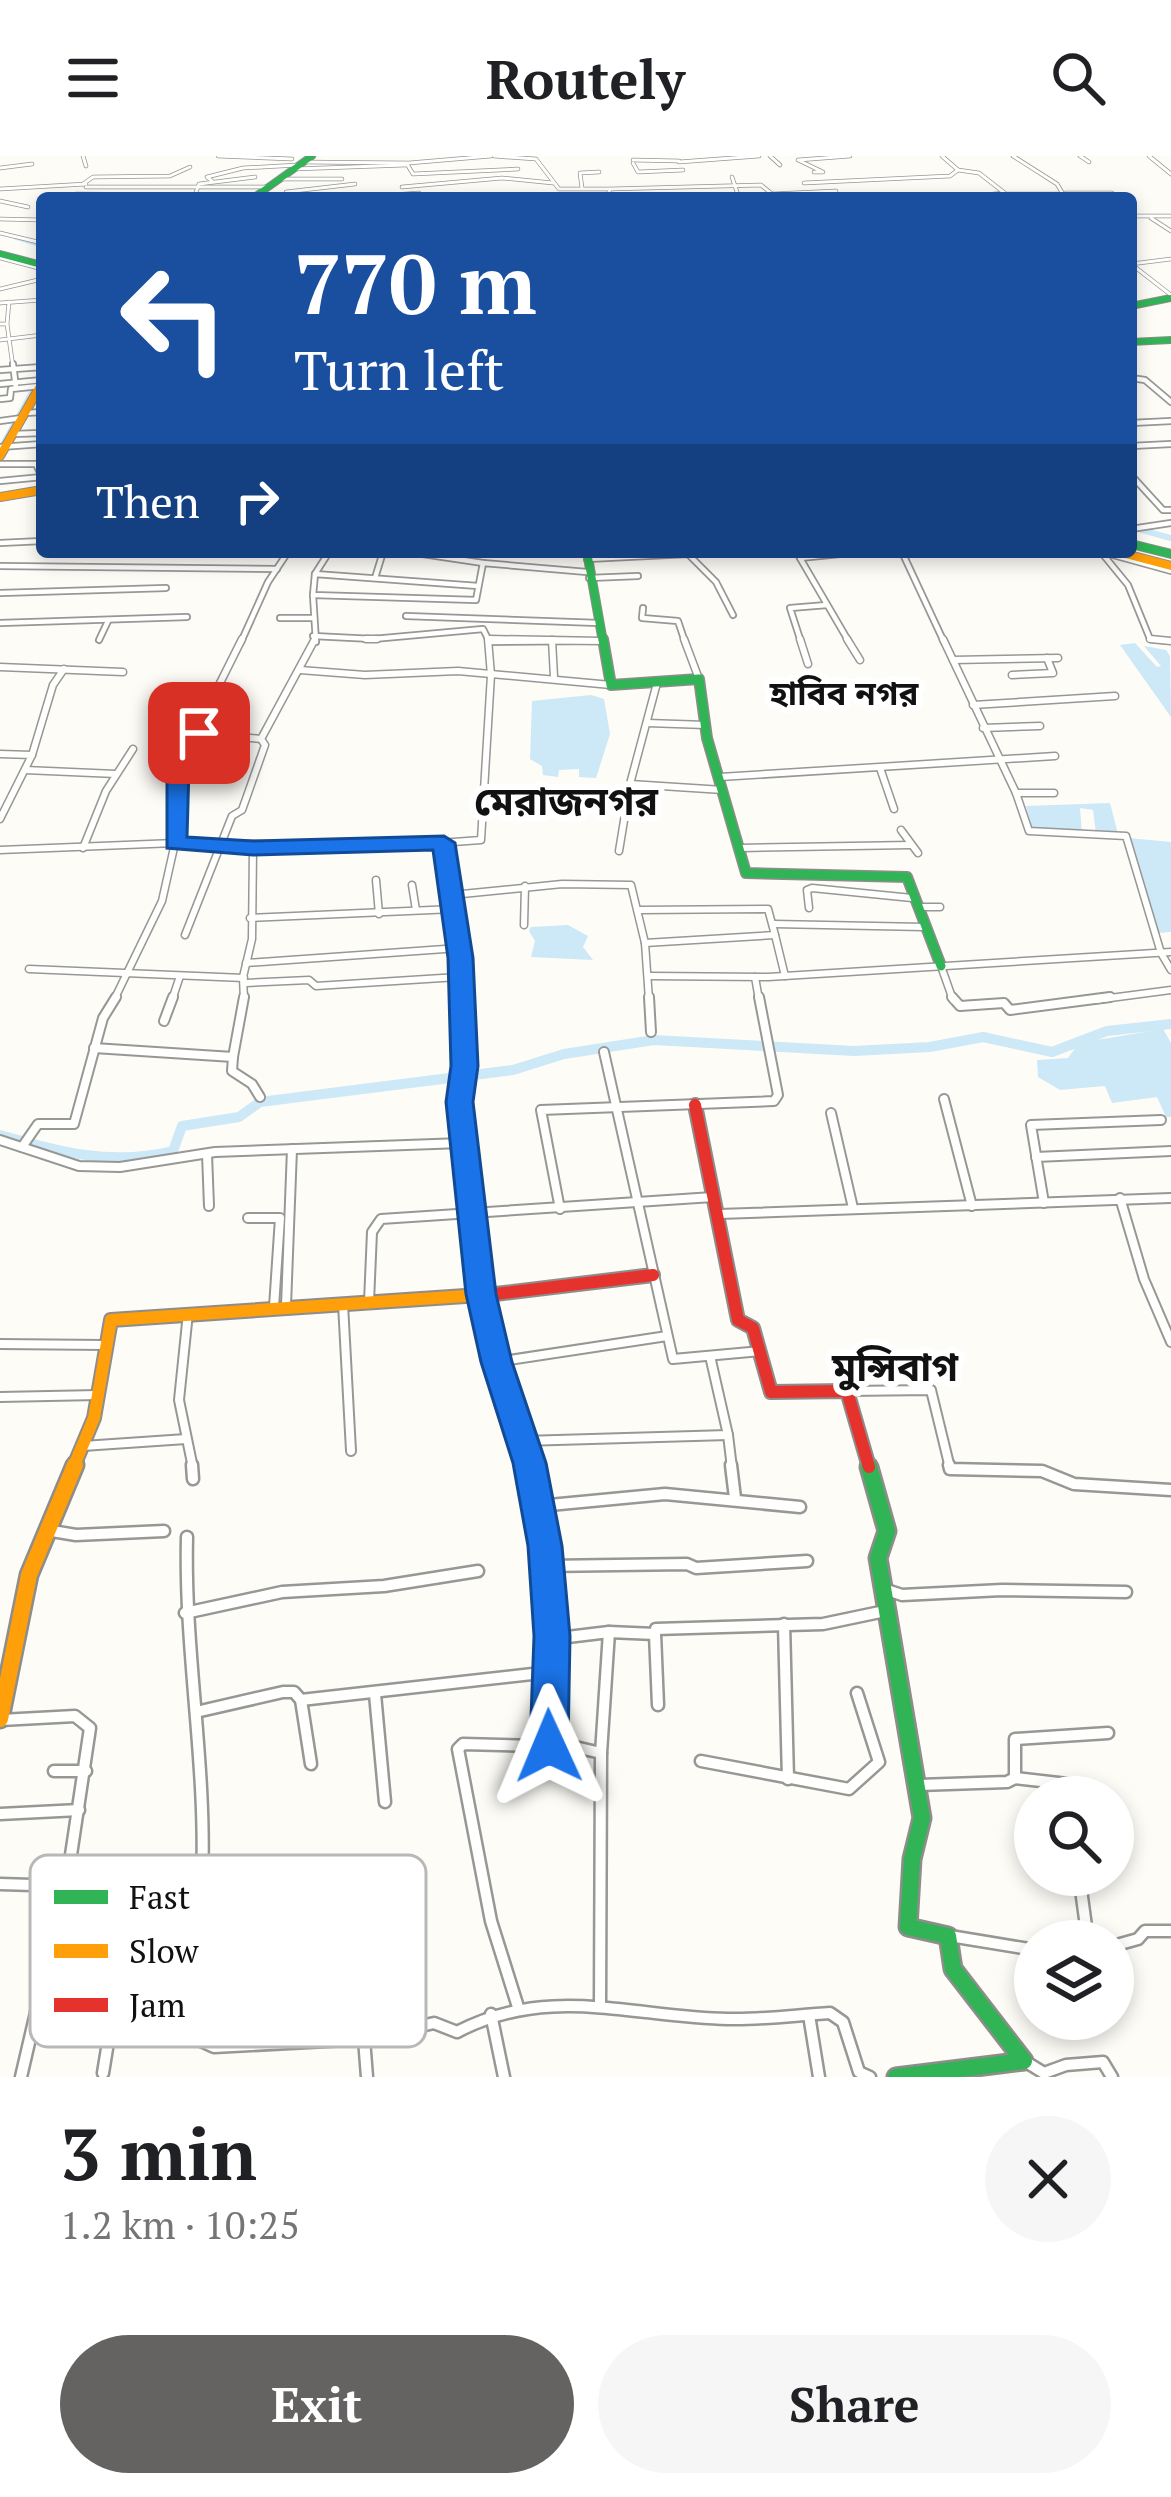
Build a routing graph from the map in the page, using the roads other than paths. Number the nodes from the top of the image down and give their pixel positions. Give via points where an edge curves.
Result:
1 (83, 156) edge
2 (218, 156) edge
3 (493, 156) edge
4 (759, 156) edge
5 (770, 156) edge
6 (850, 156) edge
7 (942, 156) edge
8 (1013, 156) edge
9 (1080, 156) edge
10 (1149, 156) edge
11 (251, 159) junction
12 (678, 159) edge
13 (452, 160) junction
14 (633, 161) edge
15 (300, 162) edge
16 (1089, 162) dead end
17 (32, 164) dead end
18 (408, 164) junction
19 (780, 165) dead end
20 (86, 166) dead end
21 (190, 167) dead end
22 (253, 167) junction
23 (0, 168) edge
24 (95, 168) dead end
25 (518, 170) dead end
26 (683, 170) junction
27 (958, 170) junction
28 (460, 172) junction
29 (599, 172) dead end
30 (814, 172) dead end
31 (1171, 174) edge
32 (170, 176) junction
33 (93, 177) junction
34 (255, 177) dead end
35 (732, 177) dead end
36 (342, 178) dead end
37 (464, 181) junction
38 (213, 182) junction
39 (553, 183) junction
40 (83, 184) junction
41 (355, 184) dead end
42 (128, 186) junction
43 (733, 186) junction
44 (402, 187) dead end
45 (689, 187) junction
46 (168, 188) junction
47 (197, 188) junction
48 (582, 188) junction
49 (0, 189) edge
50 (24, 189) junction
51 (285, 189) edge
52 (570, 189) joint
53 (610, 189) junction
54 (261, 190) edge
55 (414, 190) junction
56 (812, 191) junction
57 (836, 191) dead end
58 (125, 192) edge
59 (196, 192) edge
60 (402, 192) edge
61 (609, 192) edge
62 (736, 192) edge
63 (770, 192) edge
64 (804, 192) edge
65 (1002, 192) edge
66 (1060, 192) edge
67 (9, 196) dead end
68 (0, 201) edge
69 (28, 207) dead end
70 (1137, 216) edge
71 (1171, 216) edge
72 (1150, 217) junction
73 (0, 219) edge
74 (36, 220) edge
75 (1171, 231) edge
76 (0, 233) edge
77 (36, 242) edge
78 (0, 252) edge
79 (1171, 259) edge
80 (36, 261) edge
81 (1137, 263) edge
82 (1137, 269) edge
83 (36, 280) edge
84 (0, 289) edge
85 (1171, 297) edge
86 (36, 300) edge
87 (0, 302) edge
88 (9, 302) junction
89 (1137, 305) edge
90 (3, 324) edge
91 (36, 335) edge
92 (10, 338) junction
93 (0, 340) edge
94 (1171, 340) edge
95 (1137, 343) edge
96 (14, 368) junction
97 (36, 368) edge
98 (0, 370) edge
99 (1137, 379) edge
100 (36, 383) edge
101 (0, 384) edge
102 (15, 385) junction
103 (36, 394) edge
104 (0, 399) edge
105 (1171, 402) edge
106 (36, 413) edge
107 (24, 416) junction
108 (0, 421) edge
109 (1171, 421) edge
110 (1137, 423) edge
111 (36, 436) edge
112 (36, 445) edge
113 (1137, 445) edge
114 (1171, 446) edge
115 (4, 449) edge
116 (36, 464) edge
117 (36, 478) edge
118 (1137, 481) edge
119 (0, 482) edge
120 (36, 491) edge
121 (0, 497) edge
122 (1167, 510) edge
123 (1171, 521) edge
124 (1137, 528) edge
125 (36, 541) edge
126 (0, 543) edge
127 (1137, 548) edge
128 (1137, 556) edge
129 (1137, 557) edge
130 (284, 558) edge
131 (324, 558) edge
132 (381, 558) edge
133 (453, 558) edge
134 (651, 558) edge
135 (692, 558) edge
136 (800, 558) edge
137 (905, 558) edge
138 (1106, 558) edge
139 (483, 562) junction
140 (1171, 562) edge
141 (587, 565) edge
142 (0, 566) edge
143 (277, 569) junction
144 (315, 574) junction
145 (638, 576) dead end
146 (375, 578) junction
147 (478, 586) junction
148 (166, 588) dead end
149 (0, 593) edge
150 (313, 595) junction
151 (476, 600) junction
152 (827, 605) junction
153 (643, 608) dead end
154 (406, 616) dead end
155 (733, 616) dead end
156 (187, 617) dead end
157 (280, 618) dead end
158 (313, 618) junction
159 (475, 618) junction
160 (108, 622) junction
161 (0, 623) edge
162 (598, 623) junction
163 (484, 626) junction
164 (311, 636) junction
165 (488, 639) junction
166 (99, 640) dead end
167 (552, 640) junction
168 (602, 641) junction
169 (1171, 641) edge
170 (1047, 658) junction
171 (1058, 658) dead end
172 (860, 660) dead end
173 (951, 660) junction
174 (808, 664) dead end
175 (0, 667) edge
176 (64, 669) junction
177 (300, 670) junction
178 (123, 672) dead end
179 (491, 675) junction
180 (1012, 675) dead end
181 (554, 677) junction
182 (699, 679) junction
183 (657, 683) junction
184 (611, 685) junction
185 (1115, 696) dead end
186 (973, 705) junction
187 (646, 723) junction
188 (706, 725) junction
189 (1040, 726) dead end
190 (983, 728) junction
191 (199, 733) junction
192 (261, 739) junction
193 (133, 748) dead end
194 (0, 754) edge
195 (32, 755) junction
196 (1055, 757) dead end
197 (1000, 762) junction
198 (880, 768) junction
199 (25, 770) junction
200 (116, 774) junction
201 (630, 784) junction
202 (723, 784) junction
203 (1016, 793) junction
204 (1054, 794) dead end
205 (4, 804) edge
206 (894, 808) dead end
207 (0, 819) edge
208 (901, 830) dead end
209 (175, 843) junction
210 (444, 843) junction
211 (911, 845) junction
212 (218, 846) junction
213 (83, 848) junction
214 (253, 848) junction
215 (740, 848) junction
216 (0, 850) edge
217 (619, 850) dead end
218 (918, 853) dead end
219 (376, 880) dead end
220 (412, 885) dead end
221 (525, 886) junction
222 (452, 895) junction
223 (916, 902) junction
224 (940, 907) dead end
225 (809, 908) dead end
226 (454, 909) junction
227 (416, 910) junction
228 (639, 910) junction
229 (379, 914) junction
230 (250, 918) junction
231 (774, 924) junction
232 (524, 925) dead end
233 (924, 926) junction
234 (185, 935) dead end
235 (775, 935) junction
236 (645, 943) junction
237 (459, 949) junction
238 (1166, 952) edge
239 (246, 963) junction
240 (941, 966) junction
241 (29, 969) dead end
242 (1171, 970) edge
243 (130, 973) junction
244 (180, 976) junction
245 (650, 976) junction
246 (784, 976) junction
247 (458, 977) junction
248 (755, 977) junction
249 (245, 980) junction
250 (1171, 989) edge
251 (164, 1022) dead end
252 (652, 1033) dead end
253 (94, 1048) junction
254 (604, 1052) dead end
255 (233, 1057) junction
256 (260, 1097) dead end
257 (944, 1100) dead end
258 (695, 1106) junction
259 (617, 1107) junction
260 (831, 1113) dead end
261 (1161, 1120) dead end
262 (462, 1143) junction
263 (2, 1145) edge
264 (22, 1147) junction
265 (292, 1148) junction
266 (1171, 1151) edge
267 (206, 1154) junction
268 (1036, 1157) junction
269 (713, 1197) junction
270 (1120, 1198) junction
271 (1171, 1198) edge
272 (640, 1203) junction
273 (1044, 1203) junction
274 (209, 1205) dead end
275 (972, 1206) junction
276 (853, 1208) junction
277 (560, 1209) junction
278 (719, 1214) junction
279 (473, 1216) junction
280 (248, 1218) dead end
281 (652, 1276) junction
282 (481, 1294) junction
283 (369, 1302) junction
284 (344, 1304) junction
285 (280, 1307) junction
286 (188, 1312) junction
287 (667, 1336) junction
288 (1171, 1342) edge
289 (0, 1344) edge
290 (105, 1345) junction
291 (762, 1351) junction
292 (710, 1356) junction
293 (496, 1362) junction
294 (847, 1391) junction
295 (100, 1395) junction
296 (0, 1396) edge
297 (728, 1435) junction
298 (186, 1439) junction
299 (522, 1441) junction
300 (83, 1446) junction
301 (351, 1451) dead end
302 (194, 1479) dead end
303 (1171, 1490) edge
304 (735, 1498) junction
305 (539, 1505) junction
306 (800, 1507) dead end
307 (45, 1530) junction
308 (164, 1531) dead end
309 (187, 1538) dead end
310 (806, 1561) dead end
311 (546, 1566) junction
312 (478, 1571) dead end
313 (882, 1589) junction
314 (1126, 1592) dead end
315 (885, 1611) junction
316 (185, 1613) junction
317 (784, 1624) junction
318 (609, 1632) junction
319 (655, 1634) junction
320 (551, 1639) junction
321 (550, 1672) junction
322 (857, 1693) dead end
323 (375, 1694) junction
324 (301, 1700) junction
325 (658, 1705) dead end
326 (196, 1712) junction
327 (0, 1720) edge
328 (1108, 1733) dead end
329 (549, 1746) junction
330 (601, 1753) junction
331 (701, 1761) dead end
332 (311, 1764) dead end
333 (53, 1771) dead end
334 (86, 1771) junction
335 (1015, 1776) edge
336 (1014, 1778) edge
337 (788, 1780) junction
338 (917, 1785) junction
339 (385, 1802) dead end
340 (79, 1810) junction
341 (0, 1814) edge
342 (71, 1855) edge
343 (203, 1855) edge
344 (0, 1884) edge
345 (30, 1885) edge
346 (1171, 1931) edge
347 (948, 1936) junction
348 (1134, 1940) edge
349 (1014, 1947) edge
350 (518, 2007) junction
351 (600, 2007) junction
352 (491, 2014) junction
353 (809, 2015) junction
354 (426, 2025) edge
355 (30, 2038) edge
356 (107, 2047) edge
357 (365, 2047) edge
358 (1024, 2061) junction
359 (103, 2073) dead end
360 (21, 2077) edge
361 (367, 2077) edge
362 (504, 2077) edge
363 (819, 2077) edge
364 (870, 2077) edge
365 (896, 2077) edge
366 (1112, 2077) edge

1 - 20 street
2 - 11 street
3 - 13 street
3 - 39 street via 536,159
4 - 12 street
5 - 19 street
6 - 30 street via 798,160 824,172
7 - 27 street
8 - 66 street
9 - 16 street
10 - 31 street
11 - 15 street
11 - 22 street
12 - 14 street
12 - 26 street
13 - 18 street
13 - 28 street
14 - 26 street via 638,172
15 - 18 street
15 - 18 street
15 - 22 street
15 - 51 main road
17 - 23 street
18 - 28 street via 413,174
21 - 32 street
22 - 38 street via 207,177
24 - 33 street
25 - 28 street
26 - 45 street
27 - 56 street via 804,183
27 - 65 street via 979,173
28 - 37 street
29 - 48 street via 580,173
32 - 33 street
32 - 46 street
33 - 40 street
34 - 38 street
35 - 43 street
36 - 51 street
37 - 39 street
37 - 55 street
38 - 47 street
39 - 52 street
40 - 42 street
40 - 50 street
41 - 51 street
42 - 46 street
42 - 58 street
43 - 45 street
43 - 62 street
43 - 63 street
44 - 55 street
45 - 53 street
46 - 47 street
47 - 54 street
47 - 59 street
48 - 52 street
48 - 53 street
49 - 50 street
50 - 67 street
51 - 54 main road
53 - 61 street
55 - 60 street
56 - 57 street
56 - 64 street
68 - 69 street
70 - 72 street
71 - 72 street
72 - 75 street
73 - 74 street
76 - 77 street
78 - 80 main road
79 - 81 street
82 - 85 street
83 - 84 street
85 - 89 main road
86 - 88 street
87 - 88 street
88 - 90 street
90 - 92 street
91 - 92 street
92 - 93 street
92 - 96 street
94 - 95 main road
96 - 97 street
96 - 98 street
96 - 102 street
99 - 105 street
100 - 102 street
101 - 102 street
102 - 104 street via 10,398
103 - 107 main road
106 - 107 street
107 - 108 street
107 - 115 main road
109 - 110 street
111 - 115 street
112 - 115 street
113 - 114 street
115 - 116 street
117 - 119 street
118 - 122 street
120 - 121 main road
122 - 123 street
123 - 124 street
125 - 126 street
127 - 140 main road
128 - 140 main road
129 - 140 street
130 - 143 street
131 - 144 street
132 - 146 street
133 - 139 street
134 - 141 street
135 - 155 street
136 - 152 street
137 - 173 street
138 - 169 street via 1128,586 1150,639
139 - 141 street
139 - 147 street
141 - 145 street
141 - 162 main road
142 - 143 street
143 - 191 street
144 - 146 street
144 - 150 street
146 - 147 street
147 - 151 street
148 - 149 street
150 - 151 street
150 - 158 street
151 - 159 street
152 - 172 street
152 - 174 street via 790,608
153 - 182 street via 642,618 678,622
154 - 159 street
156 - 160 street
157 - 158 street
158 - 164 street
159 - 163 street via 486,616
160 - 161 street
160 - 166 street
162 - 163 street
162 - 168 main road
163 - 164 street via 373,639
163 - 165 street
164 - 177 street via 316,645
165 - 167 street
165 - 179 street
167 - 168 street
167 - 181 street
168 - 184 main road
170 - 171 street
170 - 173 street
170 - 180 street via 1053,673
173 - 186 street
175 - 176 street
176 - 178 street
176 - 195 street
177 - 179 street
177 - 192 street
179 - 181 street
179 - 210 street via 485,835
181 - 184 street
182 - 183 main road
182 - 188 main road
183 - 184 main road
183 - 187 street
185 - 186 street
186 - 190 street
187 - 188 street
187 - 201 street
188 - 202 main road
189 - 190 street
190 - 197 street
191 - 192 street
191 - 209 street via 178,767
192 - 212 street via 266,746 242,810
193 - 200 street
194 - 195 street
195 - 199 street
196 - 197 street
197 - 198 street
197 - 203 street
198 - 202 street
198 - 206 street
199 - 200 street
199 - 205 street
200 - 213 street
201 - 202 street
201 - 217 street
202 - 215 main road
203 - 204 street
203 - 238 street via 1032,834 1126,836
205 - 207 street
208 - 211 street
209 - 212 street
209 - 213 street
209 - 243 street via 162,901
210 - 214 street
210 - 222 street
211 - 215 street
211 - 218 street
212 - 214 street
212 - 234 street
213 - 216 street
214 - 230 street
215 - 223 main road via 750,875 897,875 909,880
219 - 229 street
220 - 227 street
221 - 222 street
221 - 228 street via 626,882
221 - 232 street
222 - 226 street
223 - 224 street
223 - 225 street via 812,888
223 - 233 main road
226 - 227 street
226 - 237 street
227 - 229 street
228 - 231 street via 768,908
228 - 236 street
229 - 230 street
230 - 239 street
231 - 233 street
231 - 235 street
233 - 240 main road
235 - 236 street
235 - 246 street
236 - 245 street
237 - 239 street
237 - 247 street
238 - 240 street
238 - 242 street
239 - 249 street
240 - 246 street
240 - 250 street via 958,1006 1043,1011
241 - 243 street
243 - 244 street
243 - 253 street
244 - 249 street
244 - 251 street
245 - 248 street
245 - 252 street
246 - 248 street
247 - 249 street via 316,986
247 - 262 street
248 - 258 street via 778,1096
249 - 255 street
253 - 255 street
253 - 264 street via 74,1124 38,1124
254 - 259 street
255 - 256 street via 232,1071
257 - 275 street
258 - 259 street
258 - 269 main road
259 - 272 street
259 - 277 street via 541,1111
260 - 276 street
261 - 268 street via 1031,1125
262 - 265 street
262 - 279 street
263 - 264 street
264 - 267 street via 79,1166
265 - 267 street
265 - 285 street
266 - 268 street
267 - 274 street
268 - 273 street
269 - 272 street
269 - 278 main road
270 - 271 street
270 - 273 street
270 - 288 street
272 - 277 street
272 - 281 street
273 - 275 street
275 - 276 street
276 - 278 street
277 - 279 street
278 - 291 main road via 738,1320 753,1328
279 - 282 street
279 - 283 street via 375,1222
280 - 285 street via 280,1218
281 - 282 main road
281 - 287 street
282 - 283 main road
282 - 293 street
283 - 284 main road
284 - 285 main road
284 - 301 street
285 - 286 main road
286 - 290 main road via 111,1320
286 - 298 street via 179,1399
287 - 292 street via 673,1359
287 - 293 street
289 - 290 street
290 - 295 main road
291 - 292 street
291 - 294 main road via 771,1392
292 - 297 street
293 - 299 street
294 - 303 street via 931,1390 950,1469 1042,1471 1074,1484
294 - 313 main road via 887,1531 879,1546
295 - 296 street
295 - 300 main road
297 - 299 street
297 - 304 street
298 - 300 street
298 - 302 street
299 - 305 street
300 - 307 main road
304 - 305 street via 665,1494
304 - 306 street
305 - 311 street
307 - 308 street
307 - 327 main road
309 - 316 street
310 - 311 street
311 - 320 street
312 - 316 street via 282,1592
313 - 314 street
313 - 315 main road
315 - 317 street via 850,1622
315 - 338 main road
316 - 326 street
317 - 319 street
317 - 337 street
318 - 319 street
318 - 320 street
318 - 330 street
319 - 325 street
320 - 321 street
321 - 323 street
321 - 329 street
322 - 337 street via 875,1768 849,1789
323 - 324 street
323 - 339 street
324 - 326 street via 283,1692
324 - 332 street
326 - 343 street
327 - 334 street via 84,1718
328 - 335 street via 1016,1739
329 - 330 street
329 - 350 street via 458,1749 491,1921
330 - 351 street
331 - 337 street
333 - 334 street
334 - 340 street
336 - 338 street
338 - 347 main road via 921,1835 908,1927
340 - 341 street
340 - 342 street
344 - 345 street
346 - 348 street via 1145,1931
347 - 349 street
347 - 358 main road via 953,1969
350 - 351 street
350 - 352 street
351 - 353 street via 729,2018
352 - 354 street via 457,2032
352 - 362 street
353 - 363 street
353 - 364 street via 838,2017 853,2062
355 - 360 street
356 - 359 street
357 - 361 street
358 - 365 main road
358 - 366 street via 1045,2073 1102,2062

